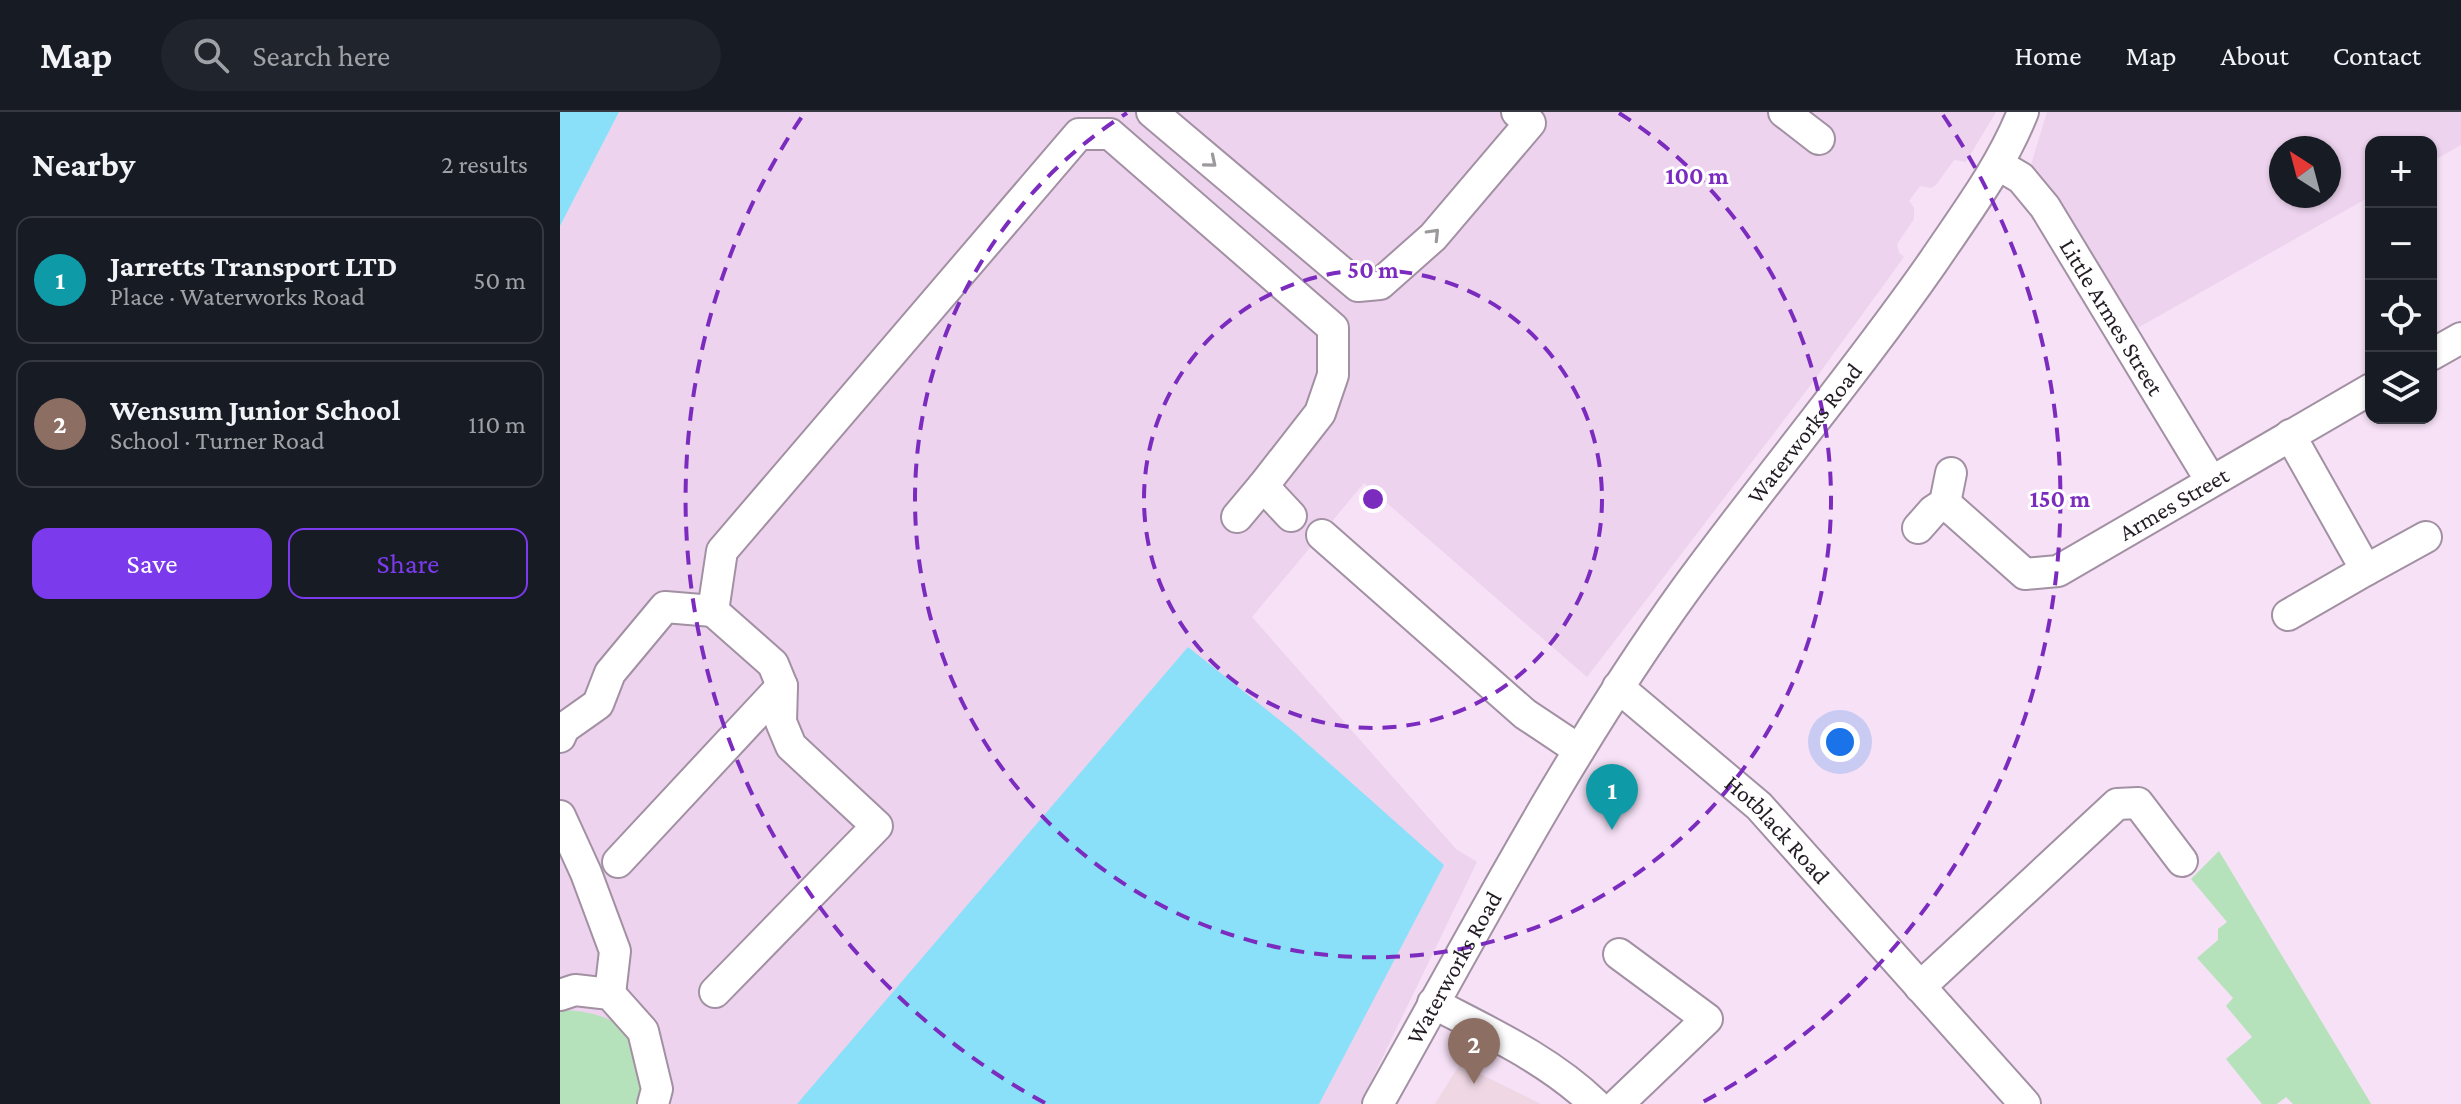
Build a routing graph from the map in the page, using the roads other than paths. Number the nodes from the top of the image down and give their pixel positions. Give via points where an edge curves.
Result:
1 (1152, 112) edge
2 (1784, 112) edge
3 (2023, 112) edge
4 (1530, 116) edge
5 (1087, 123) edge
6 (1819, 139) dead end
7 (1999, 165) junction
8 (2461, 338) edge
9 (2436, 352) edge
10 (2365, 392) edge
11 (2290, 435) junction
12 (1951, 473) dead end
13 (2211, 481) junction
14 (1263, 486) junction
15 (1945, 503) junction
16 (1291, 516) dead end
17 (1237, 517) dead end
18 (1918, 528) dead end
19 (1322, 535) dead end
20 (2426, 537) dead end
21 (2366, 570) junction
22 (713, 611) junction
23 (2288, 615) dead end
24 (782, 686) junction
25 (1618, 687) junction
26 (560, 737) edge
27 (1579, 750) junction
28 (560, 816) edge
29 (2182, 861) dead end
30 (618, 862) dead end
31 (1619, 954) dead end
32 (1920, 987) junction
33 (715, 992) dead end
34 (610, 994) junction
35 (560, 995) edge
36 (1433, 1003) junction
37 (653, 1104) edge
38 (1378, 1104) edge
39 (1595, 1104) edge
40 (1618, 1104) edge
41 (2025, 1104) edge

1 -> 4 street via 1358,286 1380,284 1433,237
2 - 6 street
3 - 7 street, Waterworks Road
5 - 14 street via 1110,134 1333,328 1333,375 1320,413
5 - 22 street via 722,551
7 - 13 street, Little Armes Street via 2021,178 2045,207
7 - 25 street, Waterworks Road via 1888,327 1739,516
8 - 9 street
10 - 11 street, Armes Street
11 - 13 street, Armes Street
11 - 21 street
12 - 15 street
13 - 15 street, Armes Street via 2058,571 2025,574
14 - 16 street
14 - 17 street
15 - 18 street
19 - 27 street via 1525,714
20 - 21 street
21 - 23 street
22 - 24 street via 773,664
22 - 26 street via 665,607 610,673 598,704 564,728
24 - 30 street
24 - 33 street via 781,722 791,746 877,826
25 - 27 street, Waterworks Road
25 - 32 street, Hotblack Road via 1759,806
27 - 36 street, Waterworks Road
28 - 34 street via 615,951
29 - 32 street via 2138,803 2117,804
31 - 40 street via 1707,1019
32 - 41 street, Hotblack Road
34 - 35 street via 575,990
34 - 37 street via 643,1031 657,1089
36 - 38 street, Waterworks Road
36 - 39 street via 1535,1057

